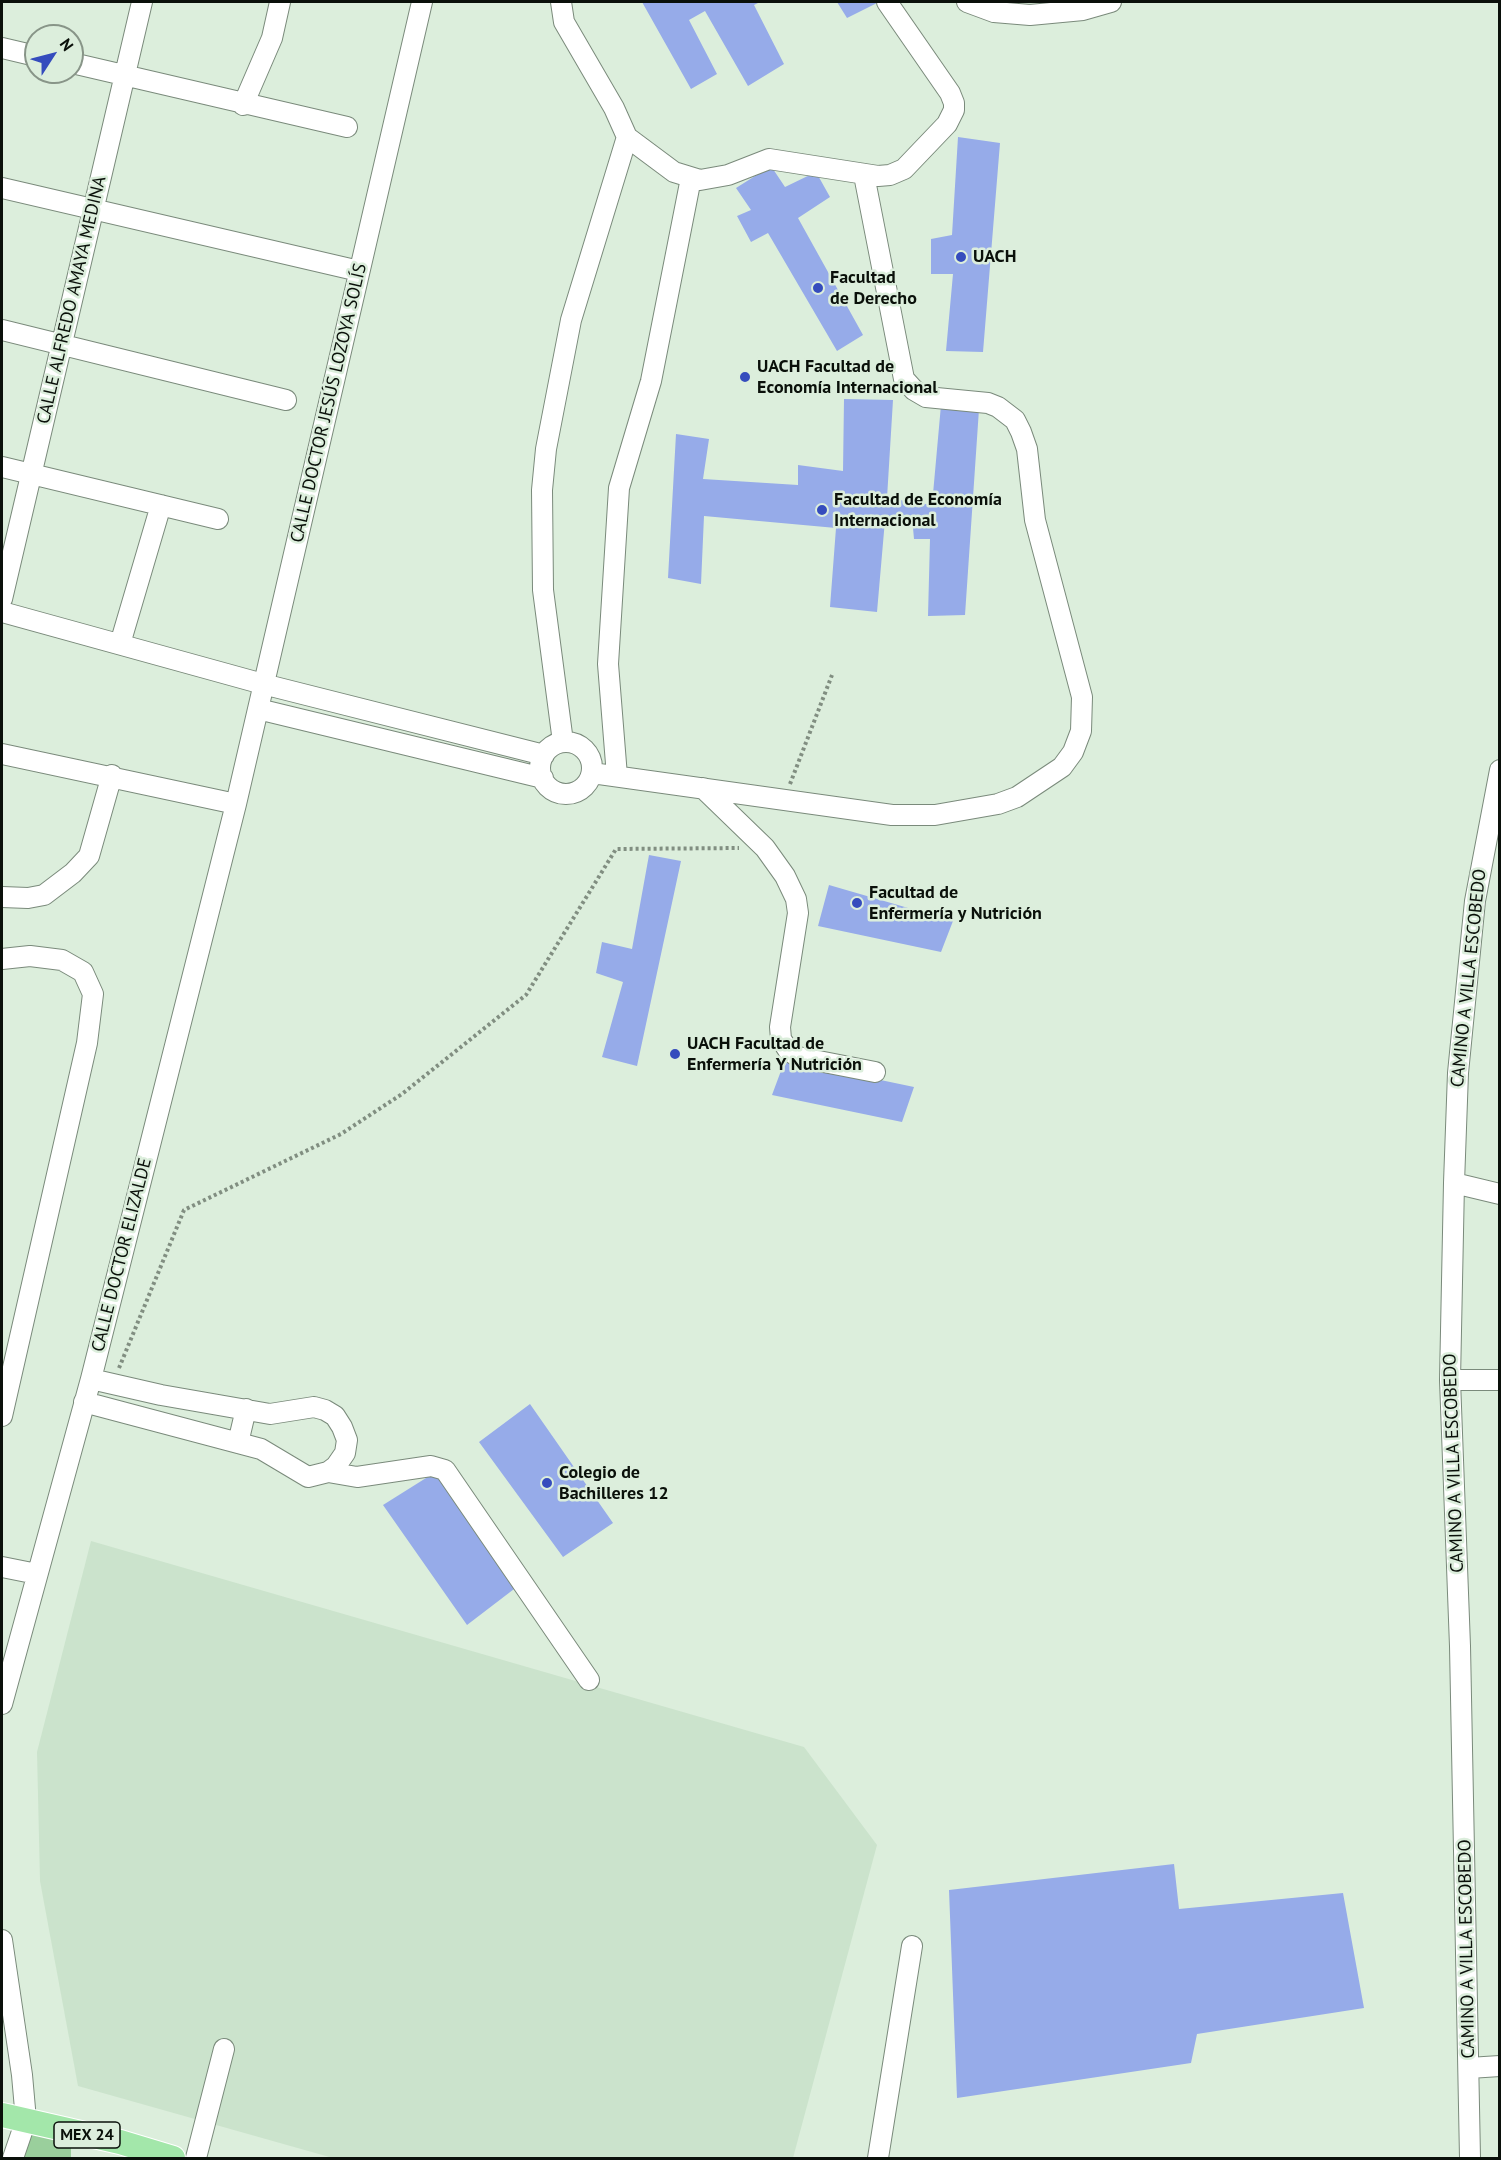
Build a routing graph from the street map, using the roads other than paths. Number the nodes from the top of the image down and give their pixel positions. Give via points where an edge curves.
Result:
1 (142, 2) edge
2 (280, 2) edge
3 (422, 2) edge
4 (561, 2) edge
5 (887, 2) edge
6 (1111, 2) edge
7 (971, 3) edge
8 (2, 48) edge
9 (24, 53) edge
10 (84, 66) edge
11 (126, 75) junction
12 (243, 105) junction
13 (347, 127) dead end
14 (627, 137) junction
15 (864, 175) junction
16 (691, 178) junction
17 (2, 188) edge
18 (93, 209) junction
19 (359, 272) junction
20 (2, 330) edge
21 (61, 345) junction
22 (286, 400) dead end
23 (2, 467) edge
24 (31, 473) junction
25 (161, 505) junction
26 (218, 519) dead end
27 (2, 599) edge
28 (2, 612) edge
29 (120, 644) junction
30 (263, 684) junction
31 (258, 709) junction
32 (563, 742) junction
33 (2, 754) edge
34 (544, 755) junction
35 (1500, 770) edge
36 (592, 773) junction
37 (112, 775) junction
38 (617, 776) junction
39 (543, 778) junction
40 (703, 788) junction
41 (236, 804) junction
42 (2, 897) edge
43 (2, 959) edge
44 (875, 1072) dead end
45 (1454, 1183) junction
46 (1500, 1194) edge
47 (91, 1379) junction
48 (1450, 1380) junction
49 (1500, 1380) edge
50 (193, 1400) junction
51 (84, 1402) junction
52 (246, 1409) junction
53 (2, 1416) edge
54 (187, 1430) junction
55 (238, 1443) junction
56 (328, 1472) junction
57 (2, 1567) edge
58 (37, 1574) junction
59 (589, 1680) dead end
60 (2, 1704) edge
61 (2, 1940) edge
62 (912, 1946) dead end
63 (9, 2042) edge
64 (224, 2049) dead end
65 (1500, 2066) edge
66 (1470, 2068) junction
67 (2, 2115) edge
68 (26, 2120) junction
69 (13, 2158) edge
70 (172, 2158) edge
71 (196, 2158) edge
72 (878, 2158) edge
73 (1470, 2158) edge

1 - 11 street, CALLE ALFREDO AMAYA MEDINA
2 - 12 street via 272,38
3 - 19 street, CALLE DOCTOR JESÚS LOZOYA SOLÍS
4 - 14 street via 564,22
5 - 15 street via 950,93 954,110 947,124 904,169 890,175
6 - 7 street via 1083,10 1030,15 994,12
8 - 9 street
10 - 11 street
11 - 12 street
11 - 18 street, CALLE ALFREDO AMAYA MEDINA
12 - 13 street
14 - 16 street via 674,172
14 - 32 street via 571,320 546,449 542,490 543,591
15 - 16 street via 769,159 728,175
15 - 40 street via 904,379 926,397 998,407 1015,420 1021,432 1027,449 1035,520 1082,698 1083,716 1077,742 1062,767 1031,790 998,804 934,815 892,815
16 - 38 street via 651,381 619,488 608,664
17 - 18 street
18 - 19 street
18 - 21 street, CALLE ALFREDO AMAYA MEDINA
19 - 30 street, CALLE DOCTOR JESÚS LOZOYA SOLÍS
20 - 21 street
21 - 22 street
21 - 24 street, CALLE ALFREDO AMAYA MEDINA
23 - 24 street
24 - 25 street
24 - 27 street, CALLE ALFREDO AMAYA MEDINA
25 - 26 street
25 - 29 street
28 - 29 street
29 - 30 street
30 - 31 street, CALLE DOCTOR JESÚS LOZOYA SOLÍS
30 - 34 street
31 - 39 street
31 - 41 street, CALLE DOCTOR JESÚS LOZOYA SOLÍS
32 - 34 street
32 - 36 street via 585,750
33 - 37 street
34 - 39 street
35 - 45 street, CAMINO A VILLA ESCOBEDO via 1475,901 1458,1073
36 - 38 street
36 - 39 street via 584,787 569,793 554,790
37 - 41 street
37 - 42 street via 93,849 82,864 39,897
38 - 40 street
40 - 44 street via 765,848 793,890 798,914 781,1039 798,1058
41 - 47 street, CALLE DOCTOR ELIZALDE
43 - 53 street via 30,956 62,960 83,972 93,994 87,1043
45 - 46 street
45 - 48 street, CAMINO A VILLA ESCOBEDO
47 - 50 street
47 - 51 street, CALLE DOCTOR ELIZALDE
48 - 49 street
48 - 66 street, CAMINO A VILLA ESCOBEDO
50 - 52 street
50 - 54 street
51 - 54 street
51 - 58 street, CALLE DOCTOR ELIZALDE
52 - 55 street
52 - 56 street via 270,1413 314,1407 335,1416 347,1440 345,1453
54 - 55 street
55 - 56 street via 277,1457 300,1475
56 - 59 street via 357,1477 431,1466 445,1470
57 - 58 street
58 - 60 street, CALLE DOCTOR ELIZALDE
61 - 63 street
62 - 72 street
63 - 68 street
64 - 71 street
65 - 66 street
66 - 73 street, CAMINO A VILLA ESCOBEDO
67 - 68 main road, MEX 24
68 - 69 street
68 - 70 main road, MEX 24

